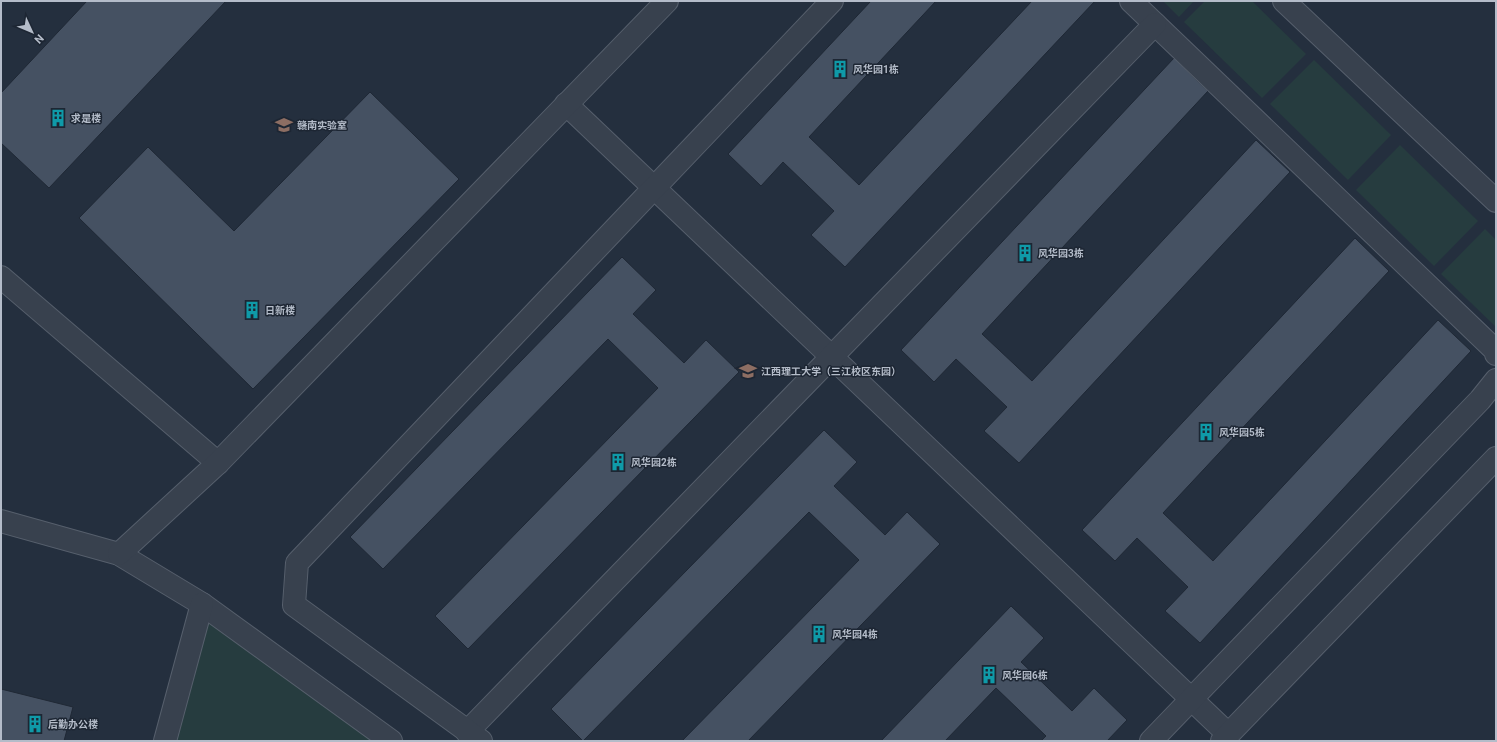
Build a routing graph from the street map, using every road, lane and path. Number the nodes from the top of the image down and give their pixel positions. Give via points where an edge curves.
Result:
1 (667, 1) edge
2 (832, 1) edge
3 (1131, 1) edge
4 (1284, 1) edge
5 (1155, 24) junction
6 (566, 104) junction
7 (653, 187) junction
8 (1496, 201) edge
9 (1, 277) edge
10 (1496, 354) edge
11 (831, 356) junction
12 (1496, 380) edge
13 (1496, 458) edge
14 (218, 463) junction
15 (1, 521) edge
16 (119, 554) junction
17 (202, 604) junction
18 (1192, 700) junction
19 (474, 736) edge
20 (1225, 738) edge
21 (165, 741) edge
22 (391, 741) edge
23 (1151, 741) edge

1 - 6 street
2 - 7 street
3 - 5 street
4 - 8 street
5 - 10 street via 1496,351
5 - 11 street
6 - 7 street
6 - 14 street
7 - 11 street
7 - 19 street via 297,563 294,605
9 - 14 street
11 - 18 street
11 - 19 street
12 - 18 street via 1475,406
13 - 20 street
14 - 16 street
15 - 16 street
16 - 17 street
17 - 21 street
17 - 22 street
18 - 20 street
18 - 23 street

